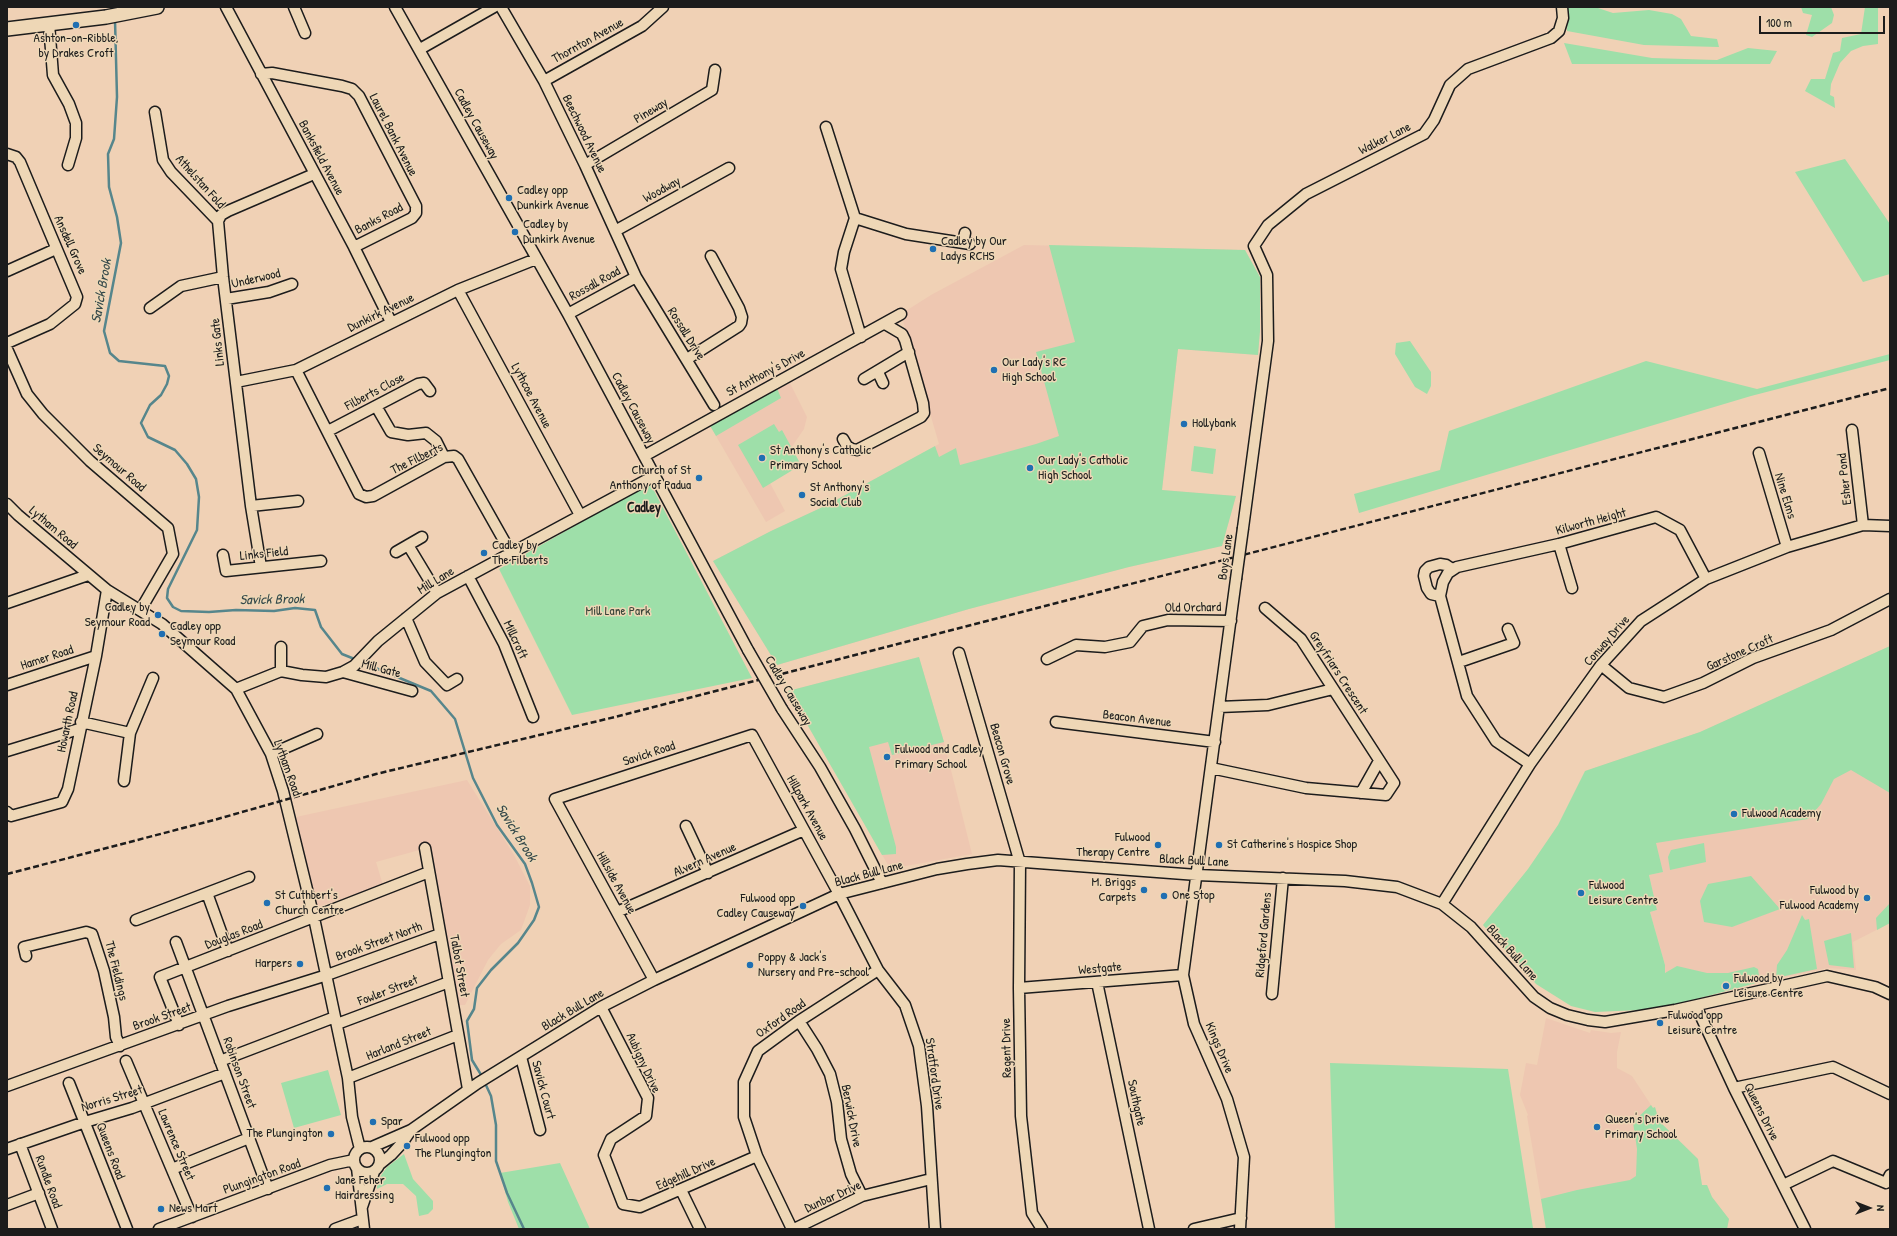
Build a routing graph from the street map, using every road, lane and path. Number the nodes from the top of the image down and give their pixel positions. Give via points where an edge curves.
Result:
1 (157, 7) edge
2 (226, 7) edge
3 (294, 7) edge
4 (396, 7) edge
5 (494, 7) edge
6 (501, 7) edge
7 (663, 7) edge
8 (1562, 7) edge
9 (49, 24) junction
10 (7, 29) edge
11 (305, 32) dead end
12 (420, 49) junction
13 (715, 70) dead end
14 (261, 74) junction
15 (544, 81) junction
16 (155, 112) dead end
17 (827, 127) dead end
18 (7, 154) edge
19 (68, 165) dead end
20 (585, 165) junction
21 (725, 173) dead end
22 (314, 174) junction
23 (416, 213) joint
24 (855, 218) junction
25 (218, 221) junction
26 (616, 231) junction
27 (965, 232) dead end
28 (1254, 246) joint
29 (354, 247) junction
30 (56, 249) junction
31 (710, 256) dead end
32 (536, 259) junction
33 (7, 271) edge
34 (223, 277) junction
35 (636, 277) junction
36 (292, 284) dead end
37 (458, 290) junction
38 (226, 299) junction
39 (150, 308) dead end
40 (568, 314) junction
41 (901, 314) dead end
42 (391, 322) junction
43 (885, 324) junction
44 (861, 337) junction
45 (7, 342) edge
46 (7, 349) edge
47 (909, 352) junction
48 (687, 359) junction
49 (296, 370) junction
50 (878, 372) junction
51 (864, 379) dead end
52 (236, 382) junction
53 (883, 383) dead end
54 (430, 391) dead end
55 (714, 405) dead end
56 (376, 406) junction
57 (326, 428) junction
58 (1852, 430) dead end
59 (843, 439) dead end
60 (1759, 453) dead end
61 (644, 456) junction
62 (444, 457) junction
63 (654, 476) junction
64 (298, 501) dead end
65 (7, 504) edge
66 (251, 506) junction
67 (580, 515) junction
68 (1863, 525) junction
69 (1890, 526) edge
70 (422, 537) dead end
71 (1559, 544) junction
72 (408, 545) junction
73 (1787, 547) junction
74 (396, 552) dead end
75 (511, 554) junction
76 (223, 555) dead end
77 (321, 560) dead end
78 (261, 567) junction
79 (1452, 569) junction
80 (88, 575) junction
81 (468, 576) junction
82 (1706, 579) junction
83 (1572, 588) dead end
84 (107, 590) junction
85 (436, 593) junction
86 (1440, 596) junction
87 (1890, 599) edge
88 (7, 603) edge
89 (1265, 608) dead end
90 (141, 609) junction
91 (406, 618) junction
92 (1231, 620) junction
93 (1508, 629) dead end
94 (281, 647) dead end
95 (959, 653) dead end
96 (96, 656) junction
97 (1047, 659) dead end
98 (1459, 662) junction
99 (1601, 666) junction
100 (281, 670) junction
101 (343, 672) junction
102 (153, 678) dead end
103 (457, 679) dead end
104 (7, 685) edge
105 (236, 689) junction
106 (1332, 689) junction
107 (412, 691) dead end
108 (1219, 707) junction
109 (533, 717) dead end
110 (1056, 722) dead end
111 (80, 726) junction
112 (130, 733) junction
113 (317, 734) dead end
114 (752, 735) joint
115 (1215, 742) junction
116 (7, 751) edge
117 (271, 754) junction
118 (1379, 761) junction
119 (1530, 764) junction
120 (1211, 768) junction
121 (124, 781) dead end
122 (1361, 793) junction
123 (555, 799) joint
124 (7, 812) edge
125 (686, 826) dead end
126 (804, 830) junction
127 (426, 848) dead end
128 (1020, 863) junction
129 (429, 872) junction
130 (708, 873) junction
131 (1197, 874) junction
132 (248, 877) dead end
133 (1283, 878) junction
134 (882, 883) junction
135 (207, 893) junction
136 (839, 894) junction
137 (1442, 904) junction
138 (617, 912) junction
139 (314, 918) junction
140 (136, 920) dead end
141 (440, 934) junction
142 (176, 942) dead end
143 (228, 951) junction
144 (26, 956) dead end
145 (186, 967) junction
146 (878, 970) junction
147 (326, 975) junction
148 (1183, 975) junction
149 (654, 980) junction
150 (449, 982) junction
151 (1097, 982) junction
152 (1019, 988) junction
153 (1272, 994) dead end
154 (1890, 994) edge
155 (1696, 1006) junction
156 (601, 1007) junction
157 (204, 1016) junction
158 (336, 1020) junction
159 (799, 1021) junction
160 (179, 1025) junction
161 (458, 1035) junction
162 (120, 1046) junction
163 (521, 1057) junction
164 (220, 1061) junction
165 (126, 1062) dead end
166 (225, 1073) junction
167 (348, 1078) junction
168 (69, 1082) dead end
169 (7, 1086) edge
170 (1734, 1088) junction
171 (468, 1089) junction
172 (1890, 1094) edge
173 (144, 1104) junction
174 (85, 1122) junction
175 (411, 1130) junction
176 (540, 1130) dead end
177 (249, 1138) junction
178 (20, 1144) junction
179 (367, 1147) junction
180 (7, 1149) edge
181 (757, 1156) junction
182 (355, 1164) junction
183 (377, 1168) junction
184 (172, 1169) junction
185 (1890, 1175) edge
186 (931, 1179) junction
187 (1783, 1185) junction
188 (268, 1189) junction
189 (681, 1190) junction
190 (39, 1193) junction
191 (862, 1196) junction
192 (623, 1204) joint
193 (7, 1205) edge
194 (362, 1208) junction
195 (192, 1216) junction
196 (1241, 1218) junction
197 (363, 1224) edge
198 (1212, 1227) edge
199 (52, 1229) edge
200 (126, 1229) edge
201 (159, 1229) edge
202 (335, 1229) edge
203 (700, 1229) edge
204 (793, 1229) edge
205 (935, 1229) edge
206 (1042, 1229) edge
207 (1149, 1229) edge
208 (1194, 1229) edge
209 (1240, 1229) edge
210 (1805, 1229) edge

1 - 9 main road via 126,14
2 - 14 street, Banksfield Avenue
3 - 11 street
4 - 12 street, Cadley Causeway
5 - 12 street
6 - 15 street, Beechwood Avenue
7 - 15 street, Thornton Avenue via 642,26
8 - 28 street, Walker Lane via 1563,18 1559,31 1551,38 1468,69 1450,85 1434,120 1424,134 1306,194 1268,225
9 - 10 main road
9 - 19 street via 53,75 76,123 76,138
12 - 32 street, Cadley Causeway
13 - 20 street, Pineway via 716,92
14 - 22 street, Banksfield Avenue
14 - 23 street, Laurel Bank Avenue via 272,73 352,89 359,96 416,206
15 - 20 street, Beechwood Avenue
16 - 25 street, Athelstan Fold via 163,160 171,172
17 - 24 street
18 - 30 street, Ansdell Grove via 16,157 20,162
20 - 26 street, Beechwood Avenue
21 - 26 street, Woodway
22 - 25 street via 228,211 221,215
22 - 29 street, Banksfield Avenue
23 - 29 street, Banks Road via 412,218
24 - 27 street via 906,234 966,244
24 - 44 street via 841,269
25 - 34 street, Links Gate
26 - 35 street, Beechwood Avenue
28 - 92 street, Boys Lane, bridge via 1267,275 1268,341
29 - 42 street, Banksfield Avenue
30 - 33 street
30 - 45 street, Ansdell Grove via 76,291 75,304 50,324
31 - 48 street via 739,308 741,323
32 - 37 street, Dunkirk Avenue
32 - 40 street, Cadley Causeway
34 - 38 street, Links Gate
34 - 39 street via 182,286
35 - 40 street, Rossall Road
35 - 48 street, Rossall Drive
36 - 38 street, Underwood via 269,292
37 - 42 street, Dunkirk Avenue
37 - 67 street, Lythcoe Avenue
38 - 52 street, Links Gate
40 - 61 street, Cadley Causeway
41 - 43 street, St Anthony's Drive
42 - 49 street, Dunkirk Avenue
43 - 44 street, St Anthony's Drive
43 - 47 street via 902,334
44 - 61 street, St Anthony's Drive
46 - 90 street, Seymour Road via 27,394 43,414 90,460 168,528 173,554
47 - 50 street
47 - 59 street via 923,403 924,413 921,417 857,450 847,446
48 - 55 street, Rossall Drive
49 - 52 street, Dunkirk Avenue
49 - 57 street
50 - 51 street
50 - 53 street
52 - 66 street, Links Gate
54 - 56 street, Filberts Close via 424,383 418,384
56 - 57 street, Filberts Close
56 - 62 street via 391,432 408,435 426,433 436,441
57 - 62 street, The Filberts via 354,486 363,497 373,496
58 - 68 street, Esher Pond
60 - 73 street, Nine Elms
61 - 63 street, Cadley Causeway
62 - 75 street, The Filberts via 450,455 458,458
63 - 67 street, Mill Lane
63 - 134 street, Cadley Causeway, bridge via 748,650 820,767
64 - 66 street
65 - 80 street, Lytham Road
66 - 78 street, Links Gate
67 - 75 street, Mill Lane
68 - 69 street, Conway Drive
68 - 73 street, Conway Drive
70 - 72 street
71 - 79 street, Kilworth Height
71 - 82 street, Kilworth Height via 1656,518 1680,530
71 - 83 street
72 - 74 street
72 - 85 street
73 - 82 street, Conway Drive
75 - 81 street, Mill Lane
76 - 78 street, Links Field via 226,571
77 - 78 street, Links Field
79 - 86 street via 1443,582
79 - 86 street, Kilworth Height via 1440,564 1425,571 1427,588 1431,594
80 - 84 street, Lytham Road
80 - 88 street
81 - 85 street, Mill Lane
81 - 109 street, Millcroft via 504,644
82 - 99 street, Conway Drive via 1641,621
84 - 90 street, Lytham Road
84 - 96 street, Howarth Road
85 - 91 street, Mill Lane
86 - 98 street
87 - 99 street, Garstone Croft via 1831,630 1753,658 1704,683 1664,697 1629,688
89 - 106 street, Greyfriars Crescent via 1301,639
90 - 105 street, Lytham Road via 162,624
91 - 101 street, Mill Lane via 354,666
91 - 103 street via 425,662 447,685
92 - 97 street, Old Orchard via 1168,620 1143,626 1130,642 1105,647 1076,645
92 - 108 street, Boys Lane
93 - 98 street via 1514,643
94 - 100 street
95 - 128 street, Beacon Grove
96 - 104 street, Hamer Road
96 - 111 street, Howarth Road
98 - 119 street via 1468,696 1496,741
99 - 119 street, Conway Drive
100 - 101 street, Mill Lane via 326,677
100 - 105 street
101 - 107 street, Mill Gate
102 - 112 street
105 - 117 street, Lytham Road
106 - 108 street via 1268,705
106 - 118 street, Greyfriars Crescent
108 - 115 street, Boys Lane
110 - 115 street, Beacon Avenue
111 - 112 street
111 - 116 street
111 - 124 street, Howarth Road via 68,789 62,802 11,816
112 - 121 street
113 - 117 street
114 - 123 street, Savick Road
114 - 126 street, Hillpark Avenue
115 - 120 street, Boys Lane
117 - 139 street, Lytham Road via 283,791
118 - 122 street
118 - 122 street, Greyfriars Crescent via 1394,783 1386,795
119 - 137 street, Conway Drive
120 - 122 street, Greyfriars Crescent via 1306,788
120 - 131 street, Boys Lane
123 - 138 street, Hillside Avenue
125 - 130 street
126 - 130 street, Alvern Avenue
126 - 136 street, Hillpark Avenue
127 - 129 street, Talbot Street
128 - 131 street, Black Bull Lane
128 - 134 street, Black Bull Lane via 998,860 967,864
128 - 152 street, Regent Drive
129 - 139 street, Douglas Road
129 - 141 street, Talbot Street
130 - 138 street, Alvern Avenue
131 - 133 street, Black Bull Lane
131 - 148 street, Kings Drive
132 - 135 street
133 - 137 street, Black Bull Lane via 1397,887
133 - 153 street, Ridgeford Gardens
134 - 136 street, Black Bull Lane
135 - 140 street
135 - 143 street
136 - 146 street, Stratford Drive
136 - 149 street, Black Bull Lane
137 - 155 street, Black Bull Lane via 1470,927 1534,997 1567,1015 1605,1022
138 - 149 street, Hillside Avenue
139 - 143 street, Douglas Road
139 - 147 street, Lytham Road
141 - 147 street, Brook Street North
141 - 150 street, Talbot Street
142 - 145 street, Robinson Street
143 - 145 street, Douglas Road
144 - 162 street, The Fieldings via 24,947 86,932 92,934 104,971 116,1037
145 - 157 street, Robinson Street
145 - 160 street, Douglas Road via 160,977
146 - 159 street, Oxford Road
146 - 186 street, Stratford Drive via 905,1005 919,1046 927,1106
147 - 157 street, Brook Street
147 - 158 street, Lytham Road
148 - 151 street, Westgate
148 - 196 street, Kings Drive via 1194,1024 1227,1099 1244,1157
149 - 156 street, Black Bull Lane
150 - 158 street, Fowler Street
150 - 161 street, Talbot Street
151 - 152 street, Westgate
151 - 207 street, Southgate
152 - 206 street, Regent Drive via 1021,1116 1032,1213
154 - 155 street, Black Bull Lane via 1875,987 1826,976
155 - 170 street, Queens Drive
156 - 163 street, Black Bull Lane
156 - 192 street, Aubigny Drive via 648,1098 646,1116 611,1139 604,1155
157 - 160 street, Brook Street
157 - 164 street, Robinson Street
158 - 164 street
158 - 167 street, Lytham Road
159 - 181 street, Oxford Road via 758,1051 744,1082 744,1117
159 - 191 street, Berwick Drive via 830,1074 838,1102 841,1139 851,1174
160 - 162 street, Brook Street
161 - 167 street, Harland Street
161 - 171 street, Talbot Street
162 - 169 street, Brook Street
163 - 171 street, Black Bull Lane
163 - 176 street, Savick Court
164 - 166 street, Robinson Street
165 - 173 street, Lawrence Street
166 - 173 street, Norris Street
166 - 177 street, Robinson Street
167 - 179 street, Lytham Road via 352,1117 359,1145
168 - 174 street, Queens Road
170 - 172 street via 1833,1067
170 - 187 street, Queens Drive
171 - 175 street
173 - 174 street, Norris Street
173 - 184 street, Lawrence Street
174 - 178 street, Norris Street
174 - 200 street, Queens Road
175 - 179 street
175 - 183 street via 391,1156
177 - 184 street
177 - 188 street, Robinson Street
178 - 180 street, Norris Street
178 - 190 street, Rundle Road
179 - 182 street via 358,1151
179 - 183 street via 379,1154
181 - 189 street, Edgehill Drive
181 - 204 street, Oxford Road
182 - 183 street via 364,1173
182 - 188 street, Plungington Road via 330,1165
182 - 194 street
183 - 194 street
184 - 195 street, Lawrence Street
185 - 187 street via 1886,1182 1833,1161
186 - 191 street, Dunbar Drive
186 - 205 street, Stratford Drive
187 - 210 street, Queens Drive
188 - 195 street, Plungington Road
189 - 192 street, Edgehill Drive via 640,1207
189 - 203 street
190 - 193 street
190 - 199 street, Rundle Road
191 - 204 street, Dunbar Drive
194 - 197 street
195 - 201 street, Plungington Road
196 - 198 street
196 - 209 street, Kings Drive
197 - 202 street
198 - 208 street

